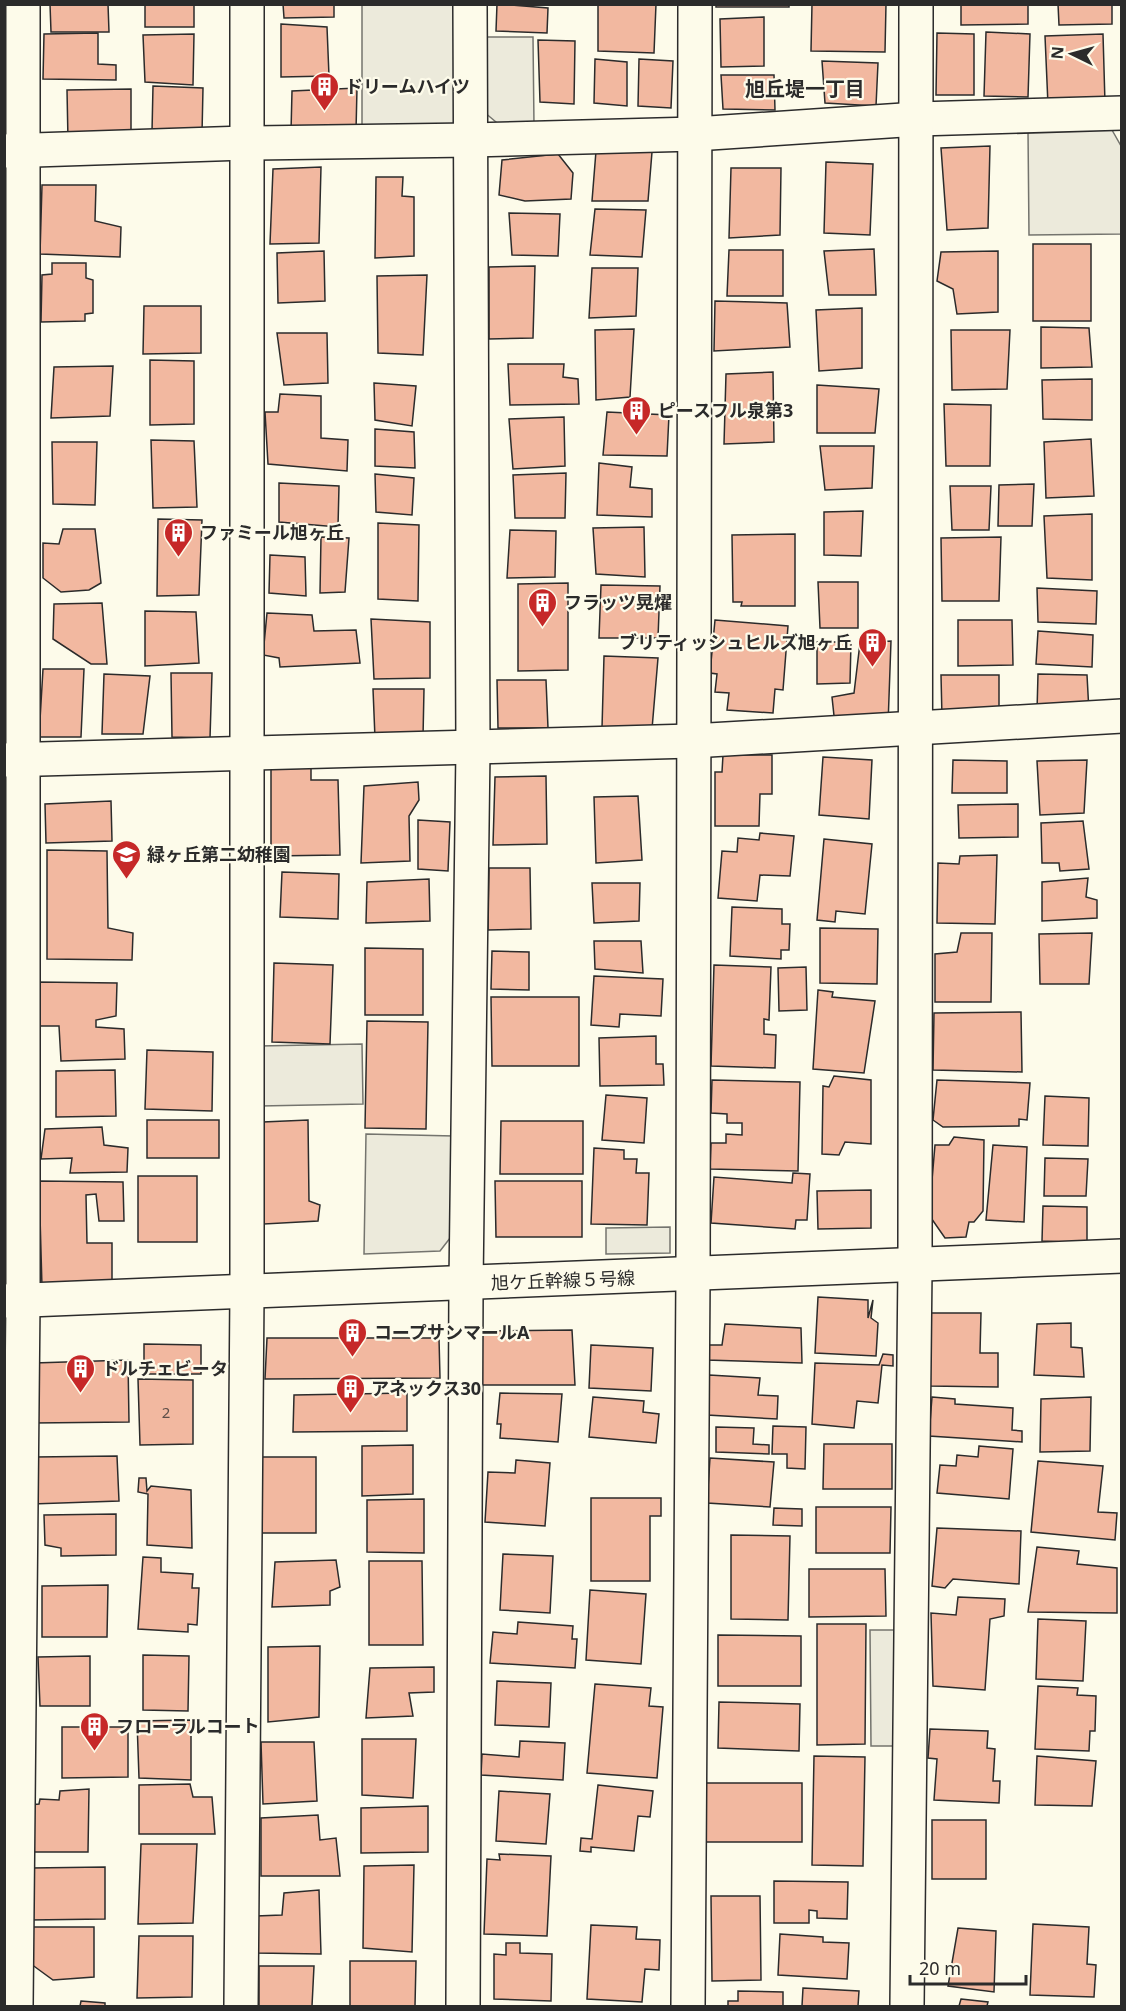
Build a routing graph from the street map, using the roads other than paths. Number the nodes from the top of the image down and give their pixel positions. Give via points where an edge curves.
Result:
1 (23, 4) edge
2 (247, 4) edge
3 (470, 4) edge
4 (695, 4) edge
5 (916, 4) edge
6 (1122, 113) edge
7 (918, 119) junction
8 (695, 134) junction
9 (471, 141) junction
10 (245, 142) junction
11 (14, 150) edge
12 (1122, 716) edge
13 (916, 727) junction
14 (692, 741) junction
15 (473, 749) junction
16 (245, 752) junction
17 (13, 760) edge
18 (1122, 1256) edge
19 (915, 1267) junction
20 (693, 1275) junction
21 (466, 1284) junction
22 (248, 1292) junction
23 (14, 1301) edge
24 (16, 2007) edge
25 (241, 2007) edge
26 (463, 2007) edge
27 (688, 2007) edge
28 (907, 2007) edge

1 - 11 street
2 - 10 street
3 - 9 street
4 - 8 street
5 - 7 street
6 - 7 street
7 - 8 street
7 - 13 street
8 - 9 street
8 - 14 street
9 - 10 street
9 - 15 street
10 - 11 street
10 - 16 street
11 - 17 street
12 - 13 street
13 - 14 street
13 - 19 street
14 - 15 street
14 - 20 street
15 - 16 street
15 - 21 street
16 - 17 street
16 - 22 street
17 - 23 street
18 - 19 street, 旭ケ丘幹線５号線
19 - 20 street, 旭ケ丘幹線５号線
19 - 28 street
20 - 21 street, 旭ケ丘幹線５号線
20 - 27 street
21 - 22 street, 旭ケ丘幹線５号線
21 - 26 street
22 - 23 street, 旭ケ丘幹線５号線
22 - 25 street
23 - 24 street

